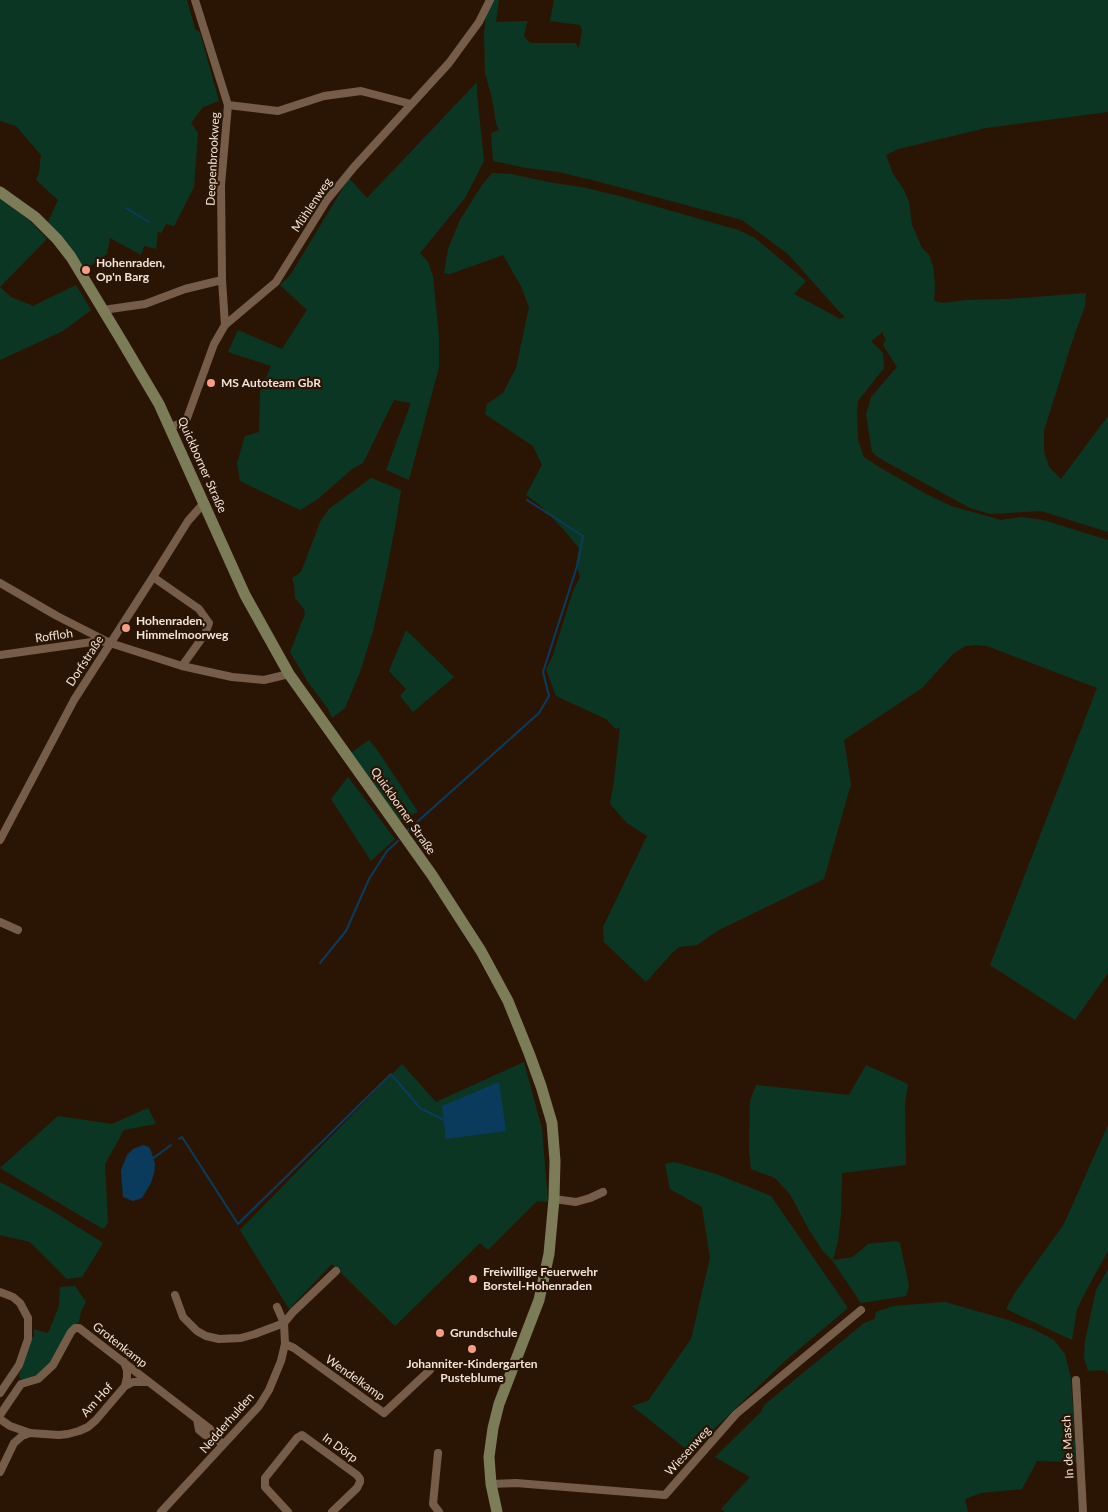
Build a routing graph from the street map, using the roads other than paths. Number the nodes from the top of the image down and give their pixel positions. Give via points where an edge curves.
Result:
1 (195, 0) edge
2 (490, 0) edge
3 (411, 104) junction
4 (228, 105) junction
5 (0, 192) edge
6 (222, 280) junction
7 (102, 310) junction
8 (225, 325) junction
9 (171, 427) junction
10 (204, 503) junction
11 (153, 578) junction
12 (0, 583) edge
13 (110, 643) junction
14 (0, 655) edge
15 (182, 666) junction
16 (289, 674) junction
17 (0, 840) edge
18 (0, 922) edge
19 (18, 930) dead end
20 (603, 1192) dead end
21 (554, 1200) junction
22 (336, 1271) dead end
23 (0, 1292) edge
24 (176, 1295) dead end
25 (277, 1307) dead end
26 (861, 1310) dead end
27 (284, 1323) junction
28 (285, 1344) junction
29 (124, 1362) junction
30 (430, 1370) dead end
31 (11, 1377) junction
32 (1076, 1380) dead end
33 (150, 1382) junction
34 (21, 1384) junction
35 (125, 1386) junction
36 (0, 1393) edge
37 (0, 1417) edge
38 (10, 1426) junction
39 (30, 1433) junction
40 (14, 1443) junction
41 (223, 1444) junction
42 (438, 1454) dead end
43 (0, 1472) edge
44 (491, 1484) junction
45 (161, 1512) edge
46 (288, 1512) edge
47 (332, 1512) edge
48 (439, 1512) edge
49 (497, 1512) edge
50 (1083, 1512) edge

1 - 4 street, Deepenbrookweg
2 - 3 street, Mühlenweg via 460,48
3 - 4 street via 362,91 324,96 278,111
3 - 8 street, Mühlenweg via 327,200 276,282
4 - 6 street, Deepenbrookweg via 221,185
5 - 7 main road, Quickborner Straße via 35,217 57,239
6 - 7 street via 145,304
6 - 8 street, Deepenbrookweg
7 - 9 main road, Quickborner Straße
8 - 9 street, Mühlenweg via 214,344 186,421
9 - 10 main road, Quickborner Straße
10 - 11 street, Dorfstraße via 188,521
10 - 16 main road, Quickborner Straße via 245,594
11 - 13 street, Dorfstraße
11 - 15 street via 199,610 209,624
12 - 13 street
13 - 14 street, Roffloh via 99,641
13 - 15 street
13 - 17 street, Dorfstraße via 74,700
15 - 16 street via 264,680
16 - 21 main road, Quickborner Straße via 458,914 508,1001 552,1123
18 - 19 street
20 - 21 street via 576,1202
21 - 44 main road, Quickborner Straße via 549,1254 540,1300 495,1416 489,1457
22 - 27 street
23 - 31 street via 20,1303 28,1318 28,1339
24 - 27 street via 183,1317 206,1336 240,1338
25 - 27 street, Nedderhulden
26 - 44 street, Wiesenweg via 736,1414 664,1494
27 - 28 street, Nedderhulden
28 - 30 street, Wendelkamp via 384,1413
28 - 41 street, Nedderhulden via 269,1390
29 - 33 street, Grotenkamp
29 - 34 street, Grotenkamp via 84,1331 75,1328 53,1365 38,1379
29 - 35 street, Am Hof via 127,1370
31 - 34 street
31 - 36 street
32 - 50 street, In de Masch
33 - 35 street, Am Hof via 133,1382
33 - 41 street, Grotenkamp via 210,1429
34 - 37 street
35 - 39 street, Am Hof via 88,1427 68,1434
37 - 38 street, Am Hof
38 - 39 street, Am Hof
38 - 40 street
39 - 40 street
40 - 43 street
41 - 45 street, Nedderhulden
42 - 48 street via 432,1504
44 - 49 main road, Quickborner Straße
46 - 47 street, In Dörp via 265,1487 264,1478 302,1435 360,1478 357,1488

